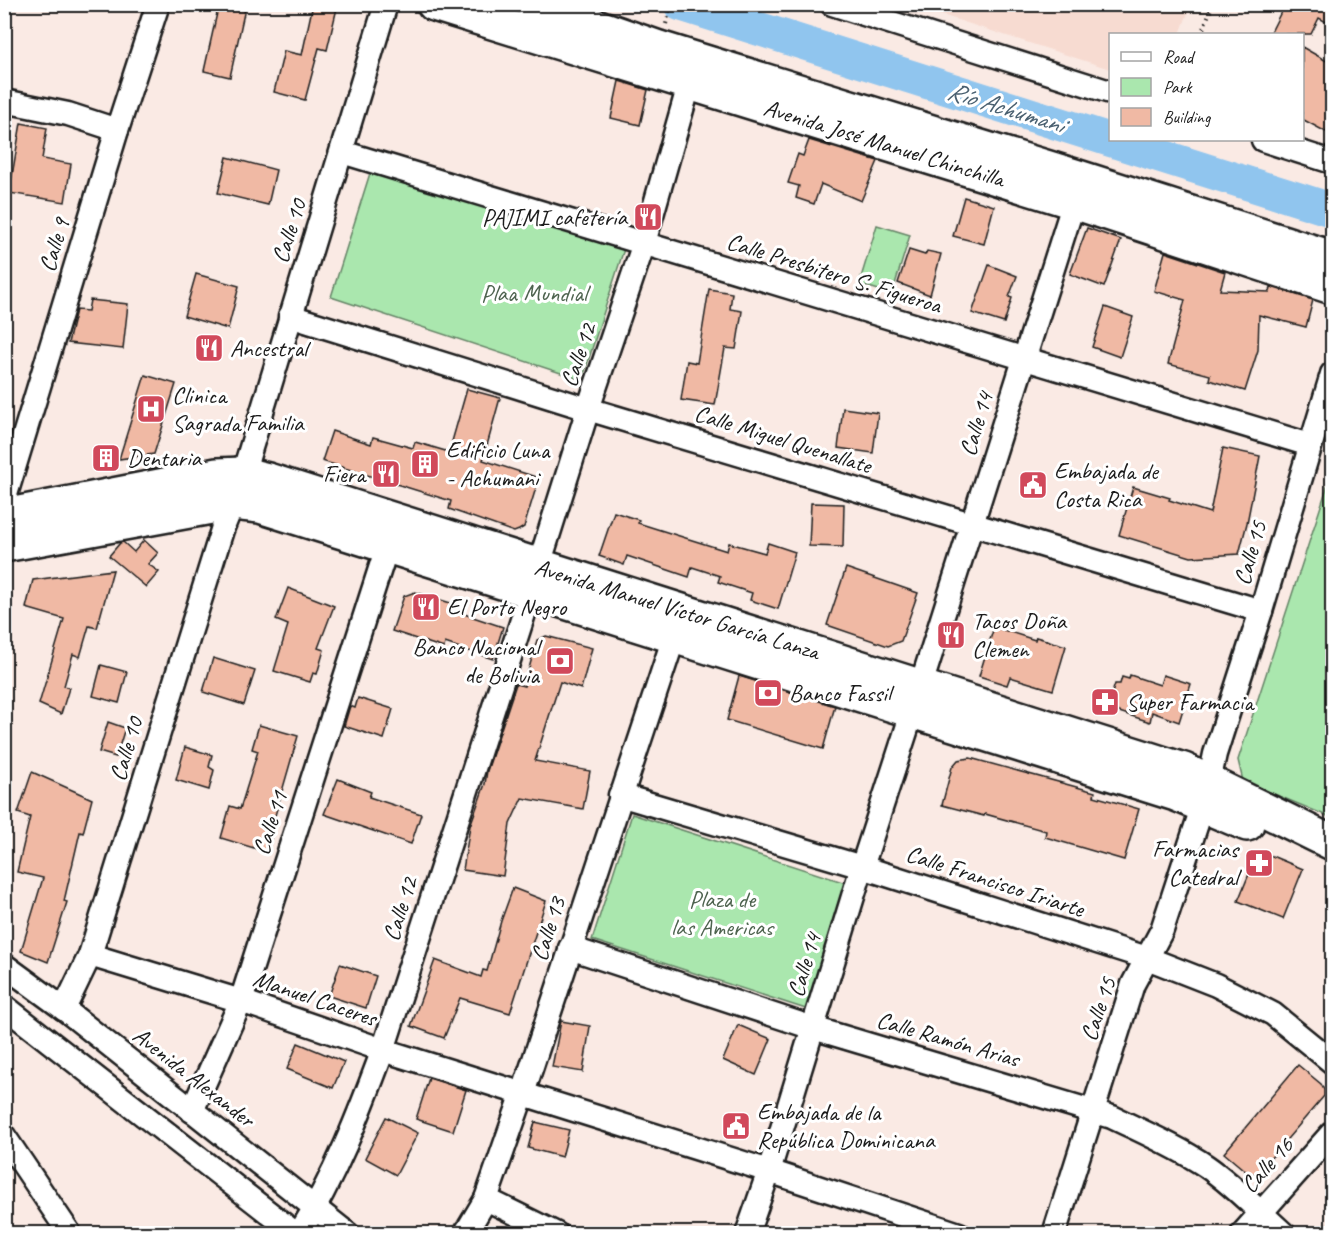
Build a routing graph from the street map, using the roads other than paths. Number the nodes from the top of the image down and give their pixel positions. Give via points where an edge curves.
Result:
1 (158, 4) edge
2 (386, 4) edge
3 (434, 4) edge
4 (533, 4) edge
5 (832, 4) edge
6 (693, 71) junction
7 (1109, 92) edge
8 (4, 101) edge
9 (117, 130) junction
10 (1266, 141) edge
11 (342, 152) junction
12 (1332, 162) edge
13 (1076, 189) junction
14 (644, 243) junction
15 (1332, 258) edge
16 (1332, 286) edge
17 (290, 316) junction
18 (1024, 360) junction
19 (1332, 374) edge
20 (588, 409) junction
21 (1310, 445) junction
22 (238, 488) junction
23 (4, 501) edge
24 (4, 516) edge
25 (973, 525) junction
26 (391, 534) junction
27 (4, 544) edge
28 (535, 579) junction
29 (1261, 611) junction
30 (678, 624) junction
31 (917, 699) junction
32 (1206, 793) junction
33 (620, 795) junction
34 (1332, 843) edge
35 (1332, 865) edge
36 (862, 867) junction
37 (570, 948) junction
38 (90, 955) junction
39 (1147, 958) junction
40 (4, 965) edge
41 (241, 1001) junction
42 (4, 1006) edge
43 (64, 1009) junction
44 (813, 1028) junction
45 (383, 1050) junction
46 (1332, 1062) edge
47 (523, 1093) junction
48 (1093, 1110) junction
49 (192, 1112) junction
50 (1332, 1133) edge
51 (4, 1136) edge
52 (769, 1171) junction
53 (486, 1199) junction
54 (315, 1207) junction
55 (1261, 1212) junction
56 (927, 1228) edge
57 (70, 1233) edge
58 (298, 1233) edge
59 (348, 1233) edge
60 (465, 1233) edge
61 (557, 1233) edge
62 (747, 1233) edge
63 (959, 1233) edge
64 (1054, 1233) edge
65 (1242, 1233) edge
66 (1284, 1233) edge

1 - 9 street, Calle 9
2 - 11 street, Calle 10
3 - 6 main road, Avenida José Manuel Chinchilla
4 - 6 main road, Avenida José Manuel Chinchilla
5 - 7 street
6 - 13 main road, Avenida José Manuel Chinchilla
6 - 14 street, Calle 12
8 - 9 street via 69,114
9 - 23 street, Calle 9
10 - 12 street
11 - 14 street, Calle Presbitero S. Figueroa
11 - 17 street, Calle 10
13 - 15 main road, Avenida José Manuel Chinchilla
13 - 16 main road, Avenida José Manuel Chinchilla
13 - 18 street, Calle 14
14 - 18 street, Calle Presbitero S. Figueroa
14 - 20 street, Calle 12
17 - 20 street, Calle Miguel Quenallate
17 - 22 street, Calle 10
18 - 21 street, Calle Presbitero S. Figueroa
18 - 25 street, Calle 14
19 - 21 street, Calle 15
20 - 25 street, Calle Miguel Quenallate
20 - 28 street, Calle 12
21 - 29 street, Calle 15
22 - 24 main road, Avenida Manuel Víctor García Lanza via 217,475
22 - 26 main road, Avenida Manuel Víctor García Lanza via 260,506
22 - 27 main road, Avenida Manuel Víctor García Lanza
22 - 38 street, Calle 10
25 - 29 street, Calle Miguel Quenallate
25 - 31 street, Calle 14
26 - 28 main road, Avenida Manuel Víctor García Lanza
26 - 41 street, Calle 11
28 - 30 main road, Avenida Manuel Víctor García Lanza
28 - 45 street, Calle 12
29 - 32 street, Calle 15
30 - 31 main road, Avenida Manuel Víctor García Lanza
30 - 33 street, Calle 13
31 - 32 main road, Avenida Manuel Víctor García Lanza via 1184,770
31 - 36 street, Calle 14
32 - 34 main road, Avenida Manuel Víctor García Lanza
32 - 35 main road, Avenida Manuel Víctor García Lanza
32 - 39 street, Calle 15 via 1162,930
33 - 36 street, Calle Francisco Iriarte
33 - 37 street, Calle 13
36 - 39 street, Calle Francisco Iriarte
36 - 44 street, Calle 14
37 - 44 street, Calle Ramón Arias
37 - 47 street, Calle 13
38 - 41 street, Manuel Caceres
38 - 43 street, Calle 10
39 - 46 street, Calle Francisco Iriarte via 1216,985 1273,1014
39 - 48 street, Calle 15 via 1133,984
40 - 43 street, Avenida Alexander
41 - 45 street, Manuel Caceres
41 - 49 street, Calle 11
42 - 58 street
43 - 49 street, Avenida Alexander
44 - 48 street, Calle Ramón Arias
44 - 52 street, Calle 14
45 - 47 street, Manuel Caceres
45 - 54 street, Calle 12
47 - 52 street, Manuel Caceres
47 - 53 street, Calle 13
48 - 55 street, Calle Ramón Arias via 1146,1132 1206,1166
48 - 64 street, Calle 15
49 - 54 street, Avenida Alexander
50 - 55 street, Calle 16
51 - 57 street
52 - 56 street, Manuel Caceres
52 - 62 street, Calle 14
53 - 60 street, Calle 13
53 - 61 street
54 - 58 street, Calle 12
54 - 59 street, Avenida Alexander
55 - 65 street, Calle 16
55 - 66 street, Calle Ramón Arias
56 - 63 street, Manuel Caceres

